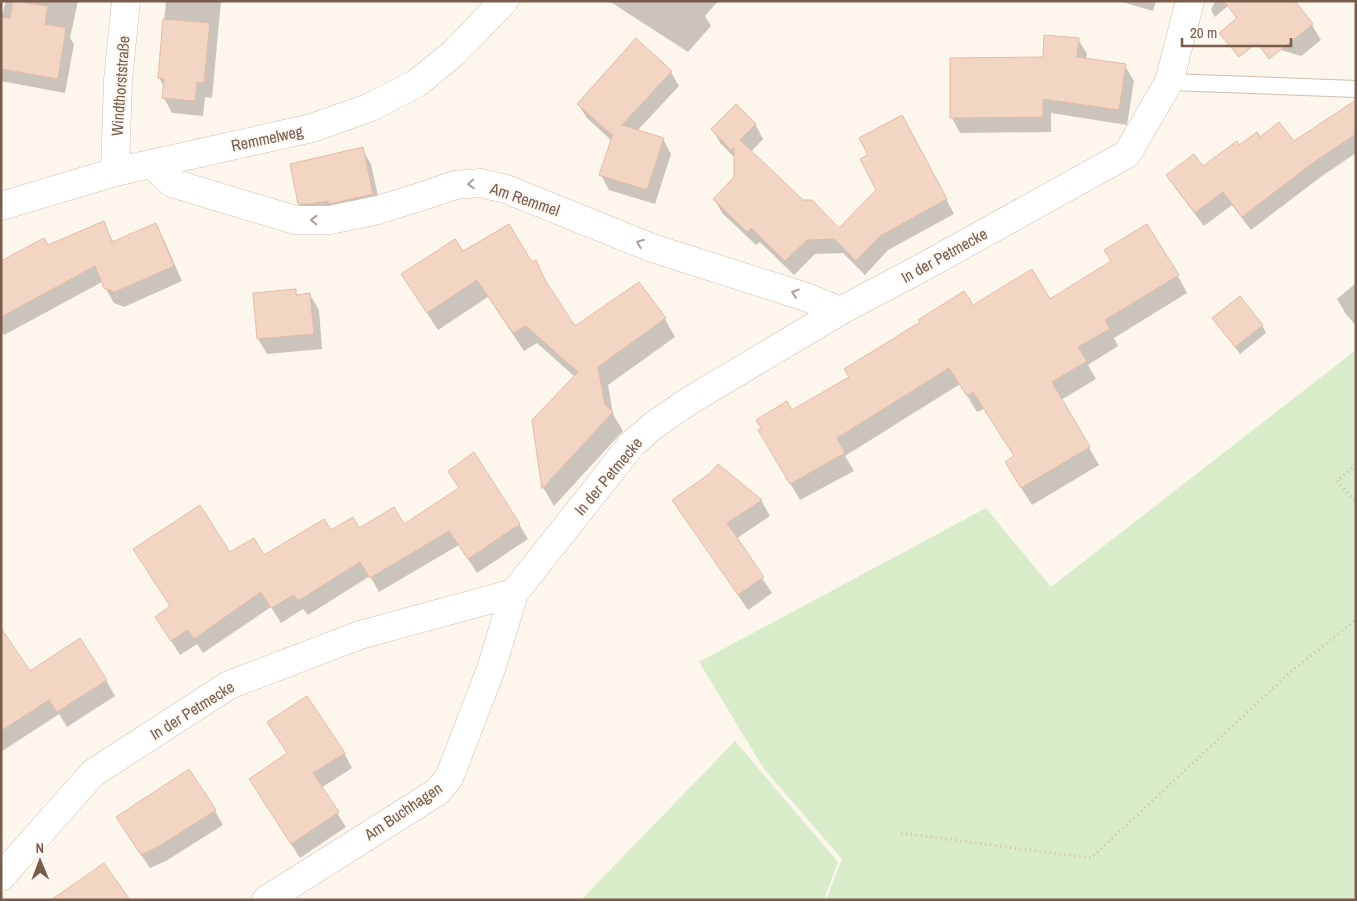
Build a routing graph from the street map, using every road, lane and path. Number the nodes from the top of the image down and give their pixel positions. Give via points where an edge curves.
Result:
1 (126, 1) edge
2 (504, 1) edge
3 (1190, 1) edge
4 (1169, 82) junction
5 (1356, 89) edge
6 (152, 164) junction
7 (115, 172) junction
8 (4, 199) edge
9 (840, 311) junction
10 (1356, 465) edge
11 (1356, 502) edge
12 (514, 593) junction
13 (1356, 620) edge
14 (901, 833) dead end
15 (1, 877) edge
16 (266, 900) edge

1 - 7 street, Windthorststraße via 118,80
2 - 6 street, Remmelweg via 455,52 417,83 371,107 312,128
3 - 4 street, In der Petmecke
4 - 5 lane
4 - 9 street, In der Petmecke via 1126,154
6 - 7 street, Remmelweg
9 -> 6 street, Am Remmel via 652,248 506,189 480,183 455,185 378,210 330,220 295,220 172,183
7 - 8 street, Remmelweg
9 - 12 street, In der Petmecke via 689,401 632,444
10 - 11 path via 1337,481
12 - 15 street, In der Petmecke via 360,635 229,685 93,773
12 - 16 street, Am Buchhagen via 491,669 449,778 437,792
13 - 14 path via 1295,668 1091,858

